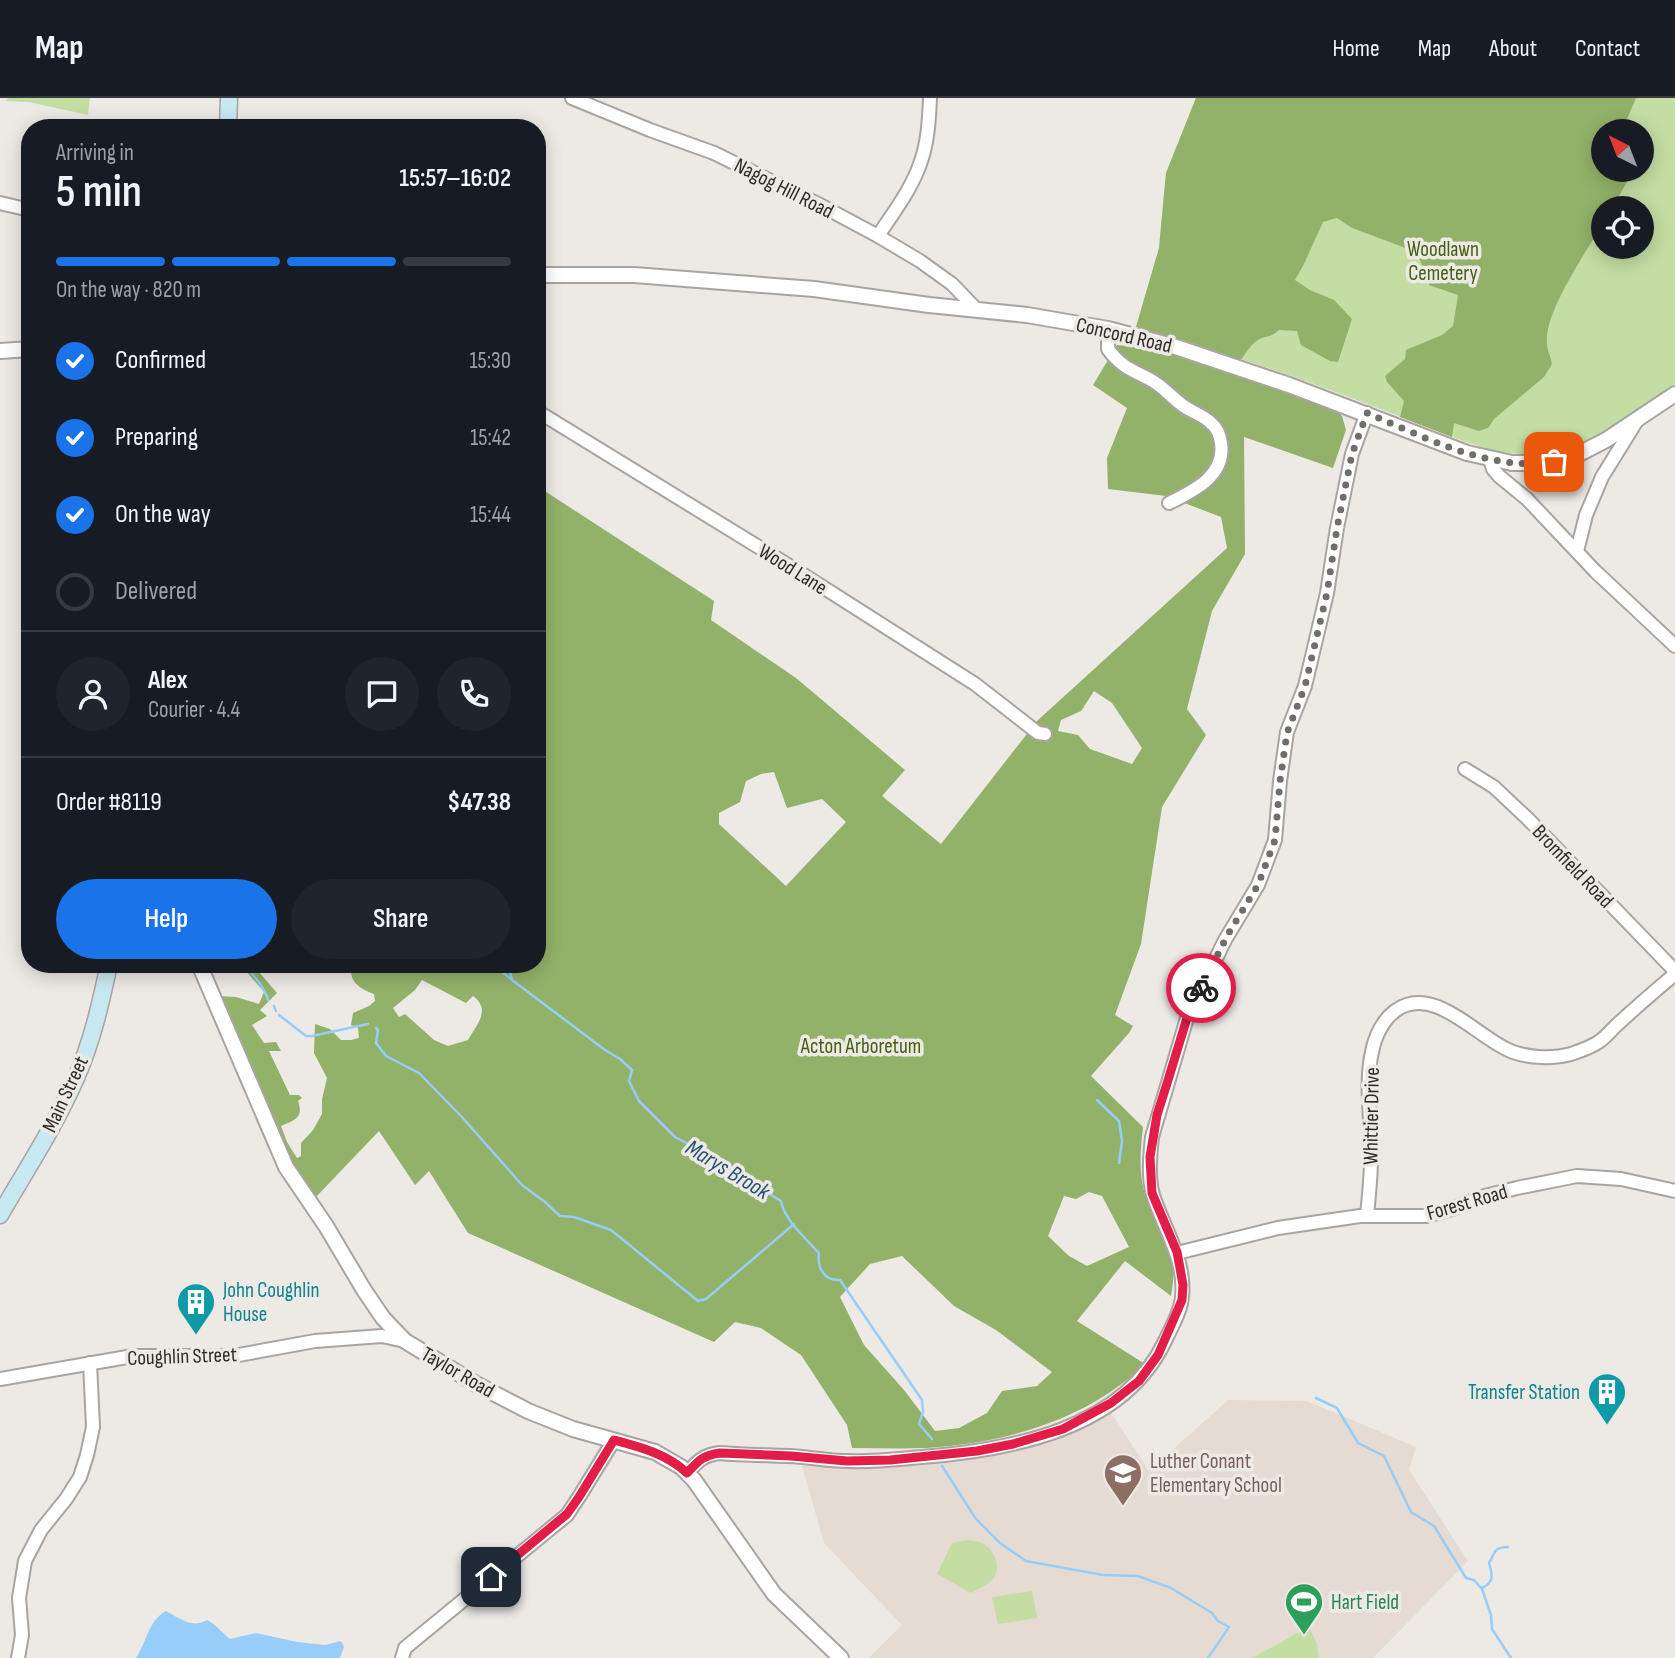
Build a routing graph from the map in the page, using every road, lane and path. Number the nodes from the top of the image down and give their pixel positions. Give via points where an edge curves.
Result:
1 (229, 98) edge
2 (572, 98) edge
3 (930, 98) edge
4 (228, 119) edge
5 (0, 203) edge
6 (21, 208) edge
7 (878, 236) junction
8 (546, 275) edge
9 (977, 310) junction
10 (1114, 331) junction
11 (21, 350) edge
12 (0, 351) edge
13 (1675, 394) edge
14 (1367, 413) junction
15 (546, 417) edge
16 (1637, 420) junction
17 (1490, 459) junction
18 (1169, 503) dead end
19 (1577, 551) junction
20 (1675, 646) edge
21 (1045, 734) dead end
22 (1465, 769) dead end
23 (1675, 972) edge
24 (107, 973) edge
25 (203, 973) edge
26 (1675, 1191) edge
27 (0, 1215) edge
28 (1367, 1216) junction
29 (1177, 1252) junction
30 (405, 1341) junction
31 (90, 1363) junction
32 (0, 1379) edge
33 (614, 1440) junction
34 (687, 1473) junction
35 (18, 1658) edge
36 (402, 1658) edge
37 (841, 1658) edge

1 - 4 main road
2 - 7 street, Nagog Hill Road via 714,153
3 - 7 street via 921,162
5 - 6 street
7 - 9 street, Nagog Hill Road via 952,284
8 - 9 street, Concord Road via 634,275 814,289
9 - 10 street, Concord Road
10 - 14 street, Concord Road via 1188,351
10 - 18 street via 1108,349 1120,364 1206,418 1219,435 1221,456 1212,476
11 - 12 street
13 - 16 street, Concord Road
14 - 17 street, Concord Road
14 - 29 street via 1352,454 1305,686 1287,733 1275,840 1258,885 1187,1018 1152,1137 1152,1193
15 - 21 street, Wood Lane via 796,570
16 - 17 street, Concord Road via 1590,449 1554,462
16 - 19 street via 1602,477
17 - 19 street via 1493,469
19 - 20 street
22 - 23 street, Bromfield Road via 1494,786 1528,818
23 - 28 street, Whittier Drive via 1598,1043 1550,1058 1513,1052 1434,1005 1400,1007 1387,1017 1372,1051
24 - 27 main road, Main Street via 77,1076
25 - 30 street, Taylor Road via 286,1167 383,1318
26 - 28 street, Forest Road via 1621,1179 1577,1176 1481,1196 1426,1216
28 - 29 street, Forest Road via 1278,1228
29 - 34 street via 1182,1300 1158,1355 1139,1381 1111,1403 1063,1429 977,1451 890,1460 720,1453 700,1460
30 - 31 street, Coughlin Street via 382,1336 233,1356 133,1356
30 - 33 street, Taylor Road via 528,1411
31 - 32 street, Coughlin Street
31 - 35 street via 93,1427 87,1455 80,1477 41,1530 25,1561
33 - 34 street, Taylor Road via 655,1452
33 - 36 street via 567,1514 405,1648
34 - 37 street, Taylor Road via 774,1594

